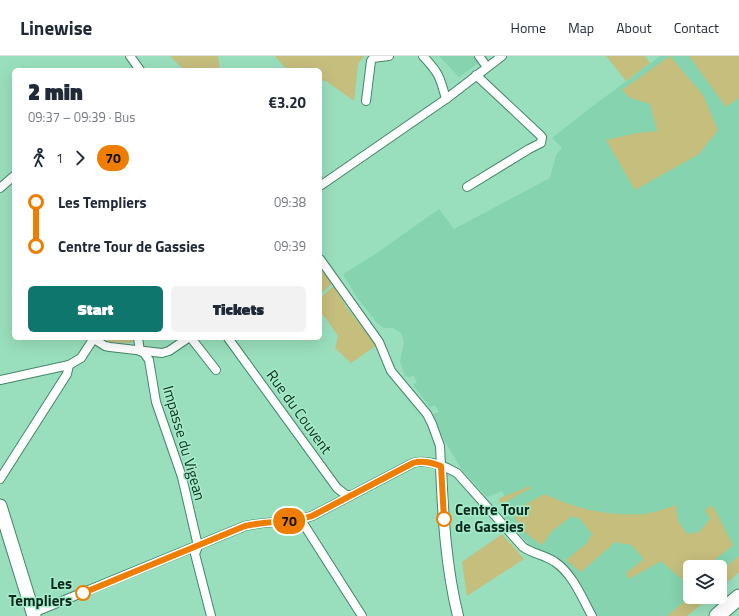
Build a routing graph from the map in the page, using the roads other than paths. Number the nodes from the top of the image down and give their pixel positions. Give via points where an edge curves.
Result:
1 (130, 56) edge
2 (389, 56) edge
3 (423, 56) edge
4 (479, 56) edge
5 (502, 56) edge
6 (487, 67) junction
7 (139, 68) edge
8 (476, 75) junction
9 (446, 98) junction
10 (366, 101) dead end
11 (12, 178) edge
12 (322, 185) edge
13 (467, 187) dead end
14 (0, 188) edge
15 (322, 262) edge
16 (93, 340) edge
17 (96, 340) edge
18 (138, 340) edge
19 (185, 340) edge
20 (193, 340) edge
21 (229, 340) edge
22 (140, 351) junction
23 (69, 364) junction
24 (216, 370) dead end
25 (0, 380) edge
26 (441, 466) junction
27 (0, 479) edge
28 (352, 495) junction
29 (0, 506) edge
30 (301, 520) junction
31 (198, 546) junction
32 (739, 597) edge
33 (34, 614) edge
34 (211, 616) edge
35 (362, 616) edge
36 (458, 616) edge
37 (592, 616) edge
38 (718, 616) edge

1 - 7 street
2 - 10 street via 379,56 371,61
3 - 9 street via 441,78
4 - 6 street
5 - 6 street
6 - 8 street
8 - 9 street
8 - 13 street via 543,140
9 - 12 street
11 - 14 street
15 - 26 street via 379,342 391,371 420,404 432,424 440,450
16 - 23 street via 81,358
17 - 22 street via 105,346
18 - 22 street
19 - 22 street via 165,352
20 - 24 street
21 - 28 street, Rue du Couvent via 337,488 346,495
22 - 31 street, Impasse du Vigean via 149,360 156,402 182,477
23 - 25 street
23 - 27 street via 67,374
26 - 28 street via 424,462 413,463
26 - 36 street via 444,534 452,594
26 - 37 street via 457,474 468,484 523,547 556,562 570,578
28 - 30 street via 322,512
29 - 33 main road
30 - 31 street via 245,526
30 - 35 street
31 - 33 street
31 - 34 street, Impasse du Vigean via 195,554
32 - 38 highway

